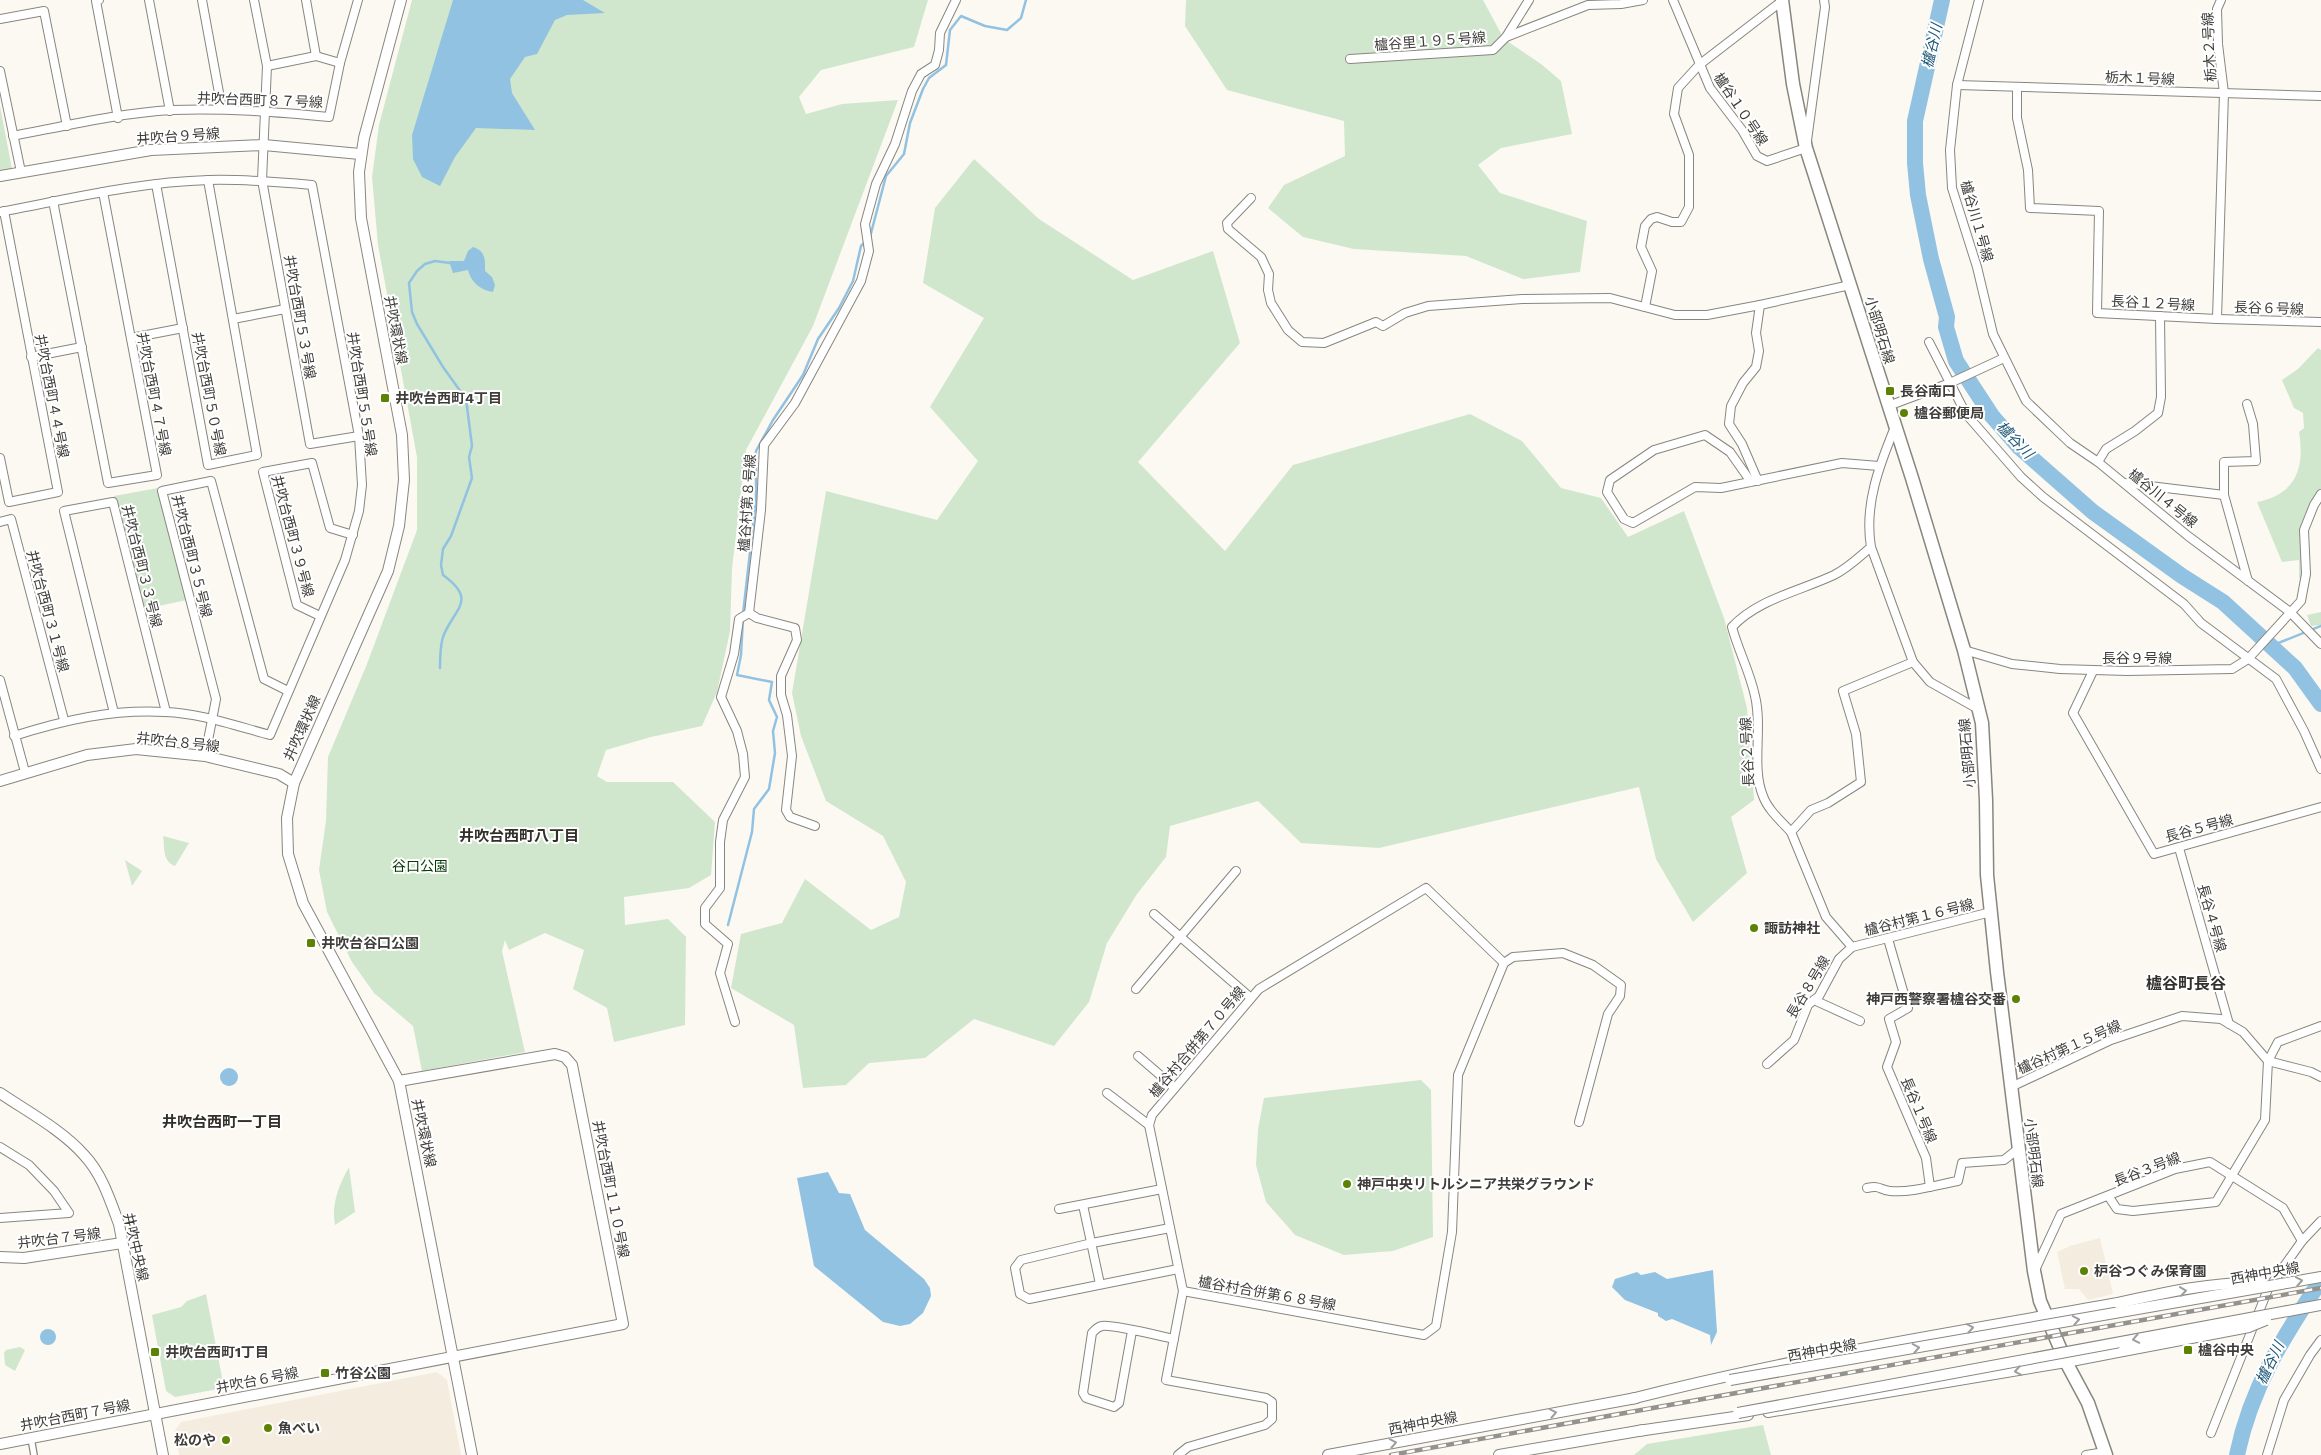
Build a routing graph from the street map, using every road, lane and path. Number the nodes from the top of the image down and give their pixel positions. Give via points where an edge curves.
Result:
1 (99, 0) edge
2 (149, 0) edge
3 (202, 0) edge
4 (254, 0) edge
5 (306, 0) edge
6 (358, 0) edge
7 (401, 0) edge
8 (956, 0) edge
9 (1529, 0) edge
10 (1643, 0) edge
11 (1673, 0) edge
12 (1824, 0) edge
13 (1979, 0) edge
14 (2222, 0) edge
15 (1782, 1) edge
16 (0, 19) edge
17 (1506, 37) junction
18 (316, 56) junction
19 (1350, 58) dead end
20 (340, 63) junction
21 (1698, 65) junction
22 (267, 66) junction
23 (0, 71) edge
24 (1957, 85) junction
25 (2017, 87) junction
26 (2224, 93) junction
27 (2321, 96) edge
28 (222, 109) junction
29 (170, 110) junction
30 (266, 110) junction
31 (118, 118) junction
32 (67, 126) junction
33 (13, 136) junction
34 (264, 145) junction
35 (1806, 148) junction
36 (360, 154) junction
37 (20, 172) junction
38 (0, 176) edge
39 (208, 180) junction
40 (262, 180) junction
41 (156, 184) junction
42 (103, 192) junction
43 (1251, 198) dead end
44 (53, 201) junction
45 (2, 212) edge
46 (1850, 285) junction
47 (1760, 305) junction
48 (1645, 307) junction
49 (286, 310) junction
50 (2160, 316) junction
51 (233, 319) junction
52 (2217, 319) junction
53 (2321, 322) edge
54 (183, 328) junction
55 (131, 338) junction
56 (1929, 342) dead end
57 (82, 347) junction
58 (32, 356) junction
59 (2004, 358) junction
60 (1950, 383) junction
61 (2247, 404) dead end
62 (1888, 406) junction
63 (1895, 427) junction
64 (359, 436) junction
65 (0, 458) edge
66 (2098, 462) junction
67 (1879, 466) junction
68 (1755, 482) junction
69 (2123, 483) junction
70 (2224, 494) junction
71 (2321, 494) edge
72 (0, 522) edge
73 (353, 535) junction
74 (1870, 547) junction
75 (2248, 581) junction
76 (2290, 612) junction
77 (745, 615) junction
78 (320, 616) junction
79 (2321, 644) edge
80 (1964, 650) junction
81 (2248, 659) junction
82 (1913, 662) junction
83 (2093, 671) junction
84 (0, 680) edge
85 (288, 691) junction
86 (1978, 709) junction
87 (166, 712) junction
88 (114, 713) junction
89 (64, 720) junction
90 (212, 720) junction
91 (14, 736) junction
92 (205, 756) junction
93 (2321, 769) edge
94 (25, 772) junction
95 (0, 781) edge
96 (294, 782) junction
97 (2321, 807) edge
98 (816, 826) dead end
99 (1791, 832) junction
100 (2179, 848) junction
101 (1236, 871) dead end
102 (1991, 912) junction
103 (1154, 914) dead end
104 (1181, 938) junction
105 (1888, 938) junction
106 (1852, 947) junction
107 (1504, 963) junction
108 (1136, 989) dead end
109 (1251, 998) junction
110 (1814, 1000) junction
111 (735, 1022) dead end
112 (1860, 1022) dead end
113 (2229, 1024) junction
114 (2321, 1026) edge
115 (1138, 1056) dead end
116 (2268, 1061) junction
117 (1767, 1064) dead end
118 (2321, 1077) edge
119 (399, 1081) junction
120 (2011, 1087) junction
121 (1174, 1088) junction
122 (1107, 1093) dead end
123 (0, 1094) edge
124 (1579, 1122) dead end
125 (1149, 1126) junction
126 (0, 1147) edge
127 (2018, 1149) junction
128 (2232, 1175) junction
129 (1930, 1187) junction
130 (1867, 1188) dead end
131 (1162, 1189) junction
132 (2109, 1197) junction
133 (1083, 1205) junction
134 (1059, 1209) dead end
135 (0, 1218) edge
136 (2321, 1221) edge
137 (1170, 1228) junction
138 (2302, 1241) junction
139 (122, 1243) junction
140 (1092, 1243) junction
141 (0, 1257) edge
142 (1178, 1269) junction
143 (2034, 1271) junction
144 (2321, 1276) edge
145 (1100, 1284) junction
146 (2281, 1284) junction
147 (1183, 1291) junction
148 (2321, 1305) edge
149 (2288, 1311) junction
150 (2047, 1315) junction
151 (1132, 1331) junction
152 (1174, 1338) junction
153 (2321, 1340) edge
154 (453, 1357) junction
155 (2066, 1362) junction
156 (1631, 1398) junction
157 (155, 1414) junction
158 (1638, 1431) junction
159 (2211, 1433) dead end
160 (31, 1438) junction
161 (0, 1444) edge
162 (2106, 1454) edge
163 (34, 1455) edge
164 (163, 1455) edge
165 (472, 1455) edge
166 (1178, 1455) edge
167 (1328, 1455) edge
168 (1499, 1455) edge
169 (2086, 1455) edge
170 (2267, 1455) edge

1 - 31 street via 96,1
2 - 29 street
3 - 28 street
4 - 22 street, 井吹台西町５３号線
5 - 18 street
6 - 20 street, 井吹台西町８７号線
7 - 36 street, 井吹環状線
8 - 77 street, 櫨谷村第８号線 via 940,33 940,50 935,65 921,74 912,91 895,144 876,184 865,224 869,251 861,281 795,403 764,445 761,510
9 - 17 street
10 - 17 street via 1588,5
11 - 21 street, 櫨谷１０号線
12 - 35 street
13 - 24 street, 櫨谷川１号線
14 - 26 street, 栃木２号線 via 2217,9
15 - 21 street
15 - 35 main road, 小部明石線 via 1793,84
16 - 32 street via 44,10
17 - 19 street, 櫨谷里１９５号線 via 1493,50
18 - 20 street
18 - 22 street
20 - 30 street, 井吹台西町８７号線 via 329,117
21 - 35 street, 櫨谷１０号線 via 1757,156 1767,161
21 - 48 street via 1678,88 1674,114 1689,155 1689,207 1681,222 1657,216 1645,226 1641,247 1652,272
22 - 30 street, 井吹台西町５３号線
23 - 33 street
24 - 25 street, 栃木１号線
24 - 59 street, 櫨谷川１号線 via 1950,150 1952,188 1977,267 1993,334
25 - 26 street, 栃木１号線
25 - 50 street, 長谷１２号線 via 2017,118 2028,170 2030,208 2099,211 2097,313
26 - 27 street, 栃木１号線
26 - 52 street
28 - 29 street, 井吹台西町８７号線
28 - 30 street, 井吹台西町８７号線
29 - 31 street, 井吹台西町８７号線
30 - 34 street, 井吹台西町５３号線
31 - 32 street, 井吹台西町８７号線
32 - 33 street, 井吹台西町８７号線
33 - 37 street
34 - 36 street, 井吹台９号線
34 - 37 street, 井吹台９号線 via 151,150
34 - 40 street, 井吹台西町５３号線
35 - 46 main road, 小部明石線
36 - 96 street, 井吹環状線 via 361,218 402,436 404,480 399,526 388,571
37 - 38 street, 井吹台９号線
39 - 40 street, 井吹台西町５５号線
39 - 41 street, 井吹台西町５５号線
39 - 51 street, 井吹台西町５０号線
40 - 49 street, 井吹台西町５３号線
40 - 64 street, 井吹台西町５５号線 via 312,185
41 - 42 street, 井吹台西町５５号線
41 - 54 street, 井吹台西町５０号線
42 - 44 street, 井吹台西町５５号線
42 - 55 street, 井吹台西町４７号線
43 - 48 street via 1227,223 1228,229 1262,257 1269,274 1271,303 1288,330 1302,342 1324,342 1376,322 1383,326 1405,313 1428,306 1522,299 1610,298
44 - 45 street, 井吹台西町５５号線
44 - 57 street, 井吹台西町４７号線
45 - 58 street, 井吹台西町４４号線
46 - 47 street
46 - 62 main road, 小部明石線
47 - 48 street via 1707,315 1675,315
47 - 68 street via 1756,367 1731,406 1729,424 1742,444
49 - 51 street
49 - 64 street, 井吹台西町５３号線 via 310,444
50 - 52 street, 長谷１２号線
50 - 66 street via 2161,397 2158,414 2106,449
51 - 54 street, 井吹台西町５０号線 via 257,455 208,465
52 - 53 street, 長谷６号線
54 - 55 street
55 - 57 street, 井吹台西町４７号線 via 157,475 108,484
56 - 60 street
57 - 58 street
58 - 65 street, 井吹台西町４４号線 via 58,492 8,502
59 - 60 street
59 - 66 street, 櫨谷川４号線 via 2026,400 2070,444
60 - 62 street
60 - 81 street via 1966,414 2021,477 2184,604 2202,623
61 - 70 street via 2253,424 2256,461 2224,462
62 - 63 main road, 小部明石線
63 - 67 street
63 - 80 main road, 小部明石線
64 - 73 street, 井吹台西町５５号線 via 362,485
66 - 69 street, 櫨谷川４号線
67 - 68 street via 1842,463
67 - 74 street via 1870,507
68 - 68 street via 1730,452 1705,435 1654,450 1610,480 1607,492 1624,519 1633,522 1695,487 1721,488
69 - 70 street
69 - 75 street, 櫨谷川４号線
70 - 75 street
71 - 76 street, 長谷９号線 via 2304,530 2306,574 2302,601
72 - 89 street, 井吹台西町３１号線 via 10,519
73 - 78 street, 井吹台西町５５号線
73 - 78 street, 井吹台西町３９号線 via 330,528 312,463 263,472 297,605
74 - 82 street
74 - 99 street, 長谷２号線 via 1835,574 1742,616 1732,627 1755,694 1759,716 1758,772 1762,796
75 - 76 street, 櫨谷川４号線
76 - 79 street, 櫨谷川４号線
76 - 81 street, 長谷９号線
77 - 98 street via 794,628 797,640 781,676 781,695 792,756 786,810 790,817
77 - 111 street, 櫨谷村第８号線 via 739,619 734,654 721,698 737,731 745,777 723,820 720,888 705,908 705,924 728,944 720,973
78 - 85 street, 井吹台西町５５号線
80 - 83 street, 長谷９号線 via 2012,664
80 - 86 main road, 小部明石線
81 - 83 street, 長谷９号線 via 2232,669
81 - 93 street via 2276,679
82 - 86 street via 1930,682
82 - 99 street via 1843,691 1856,734 1861,782 1812,810
83 - 100 street, 長谷５号線 via 2073,713 2154,854
84 - 91 street
85 - 90 street, 井吹台西町５５号線 via 270,735
85 - 90 street, 井吹台西町３５号線 via 264,679 211,481 162,491 216,699
86 - 102 main road, 小部明石線
87 - 88 street, 井吹台西町５５号線
87 - 88 street, 井吹台西町３３号線 via 113,502 64,511
87 - 90 street, 井吹台西町５５号線
88 - 89 street, 井吹台西町５５号線
89 - 91 street, 井吹台西町５５号線
90 - 92 street, 井吹台西町３５号線
91 - 94 street
92 - 94 street, 井吹台８号線 via 136,749 87,755
92 - 96 street, 井吹台８号線 via 279,774
94 - 95 street, 井吹台８号線
96 - 119 street, 井吹環状線 via 287,818 288,854 303,903
97 - 100 street, 長谷５号線
99 - 106 street via 1826,917
100 - 113 street, 長谷４号線
101 - 104 street
102 - 105 street, 櫨谷村第１６号線
102 - 120 main road, 小部明石線
103 - 104 street
104 - 108 street
104 - 109 street
105 - 106 street, 櫨谷村第１６号線
105 - 129 street, 長谷１号線 via 1908,1008 1889,1019 1896,1042 1887,1067 1926,1158
106 - 110 street, 長谷８号線 via 1839,959
107 - 109 street, 櫨谷村合併第７０号線 via 1426,888 1258,989
107 - 124 street via 1513,957 1563,953 1593,965 1621,985 1620,996 1608,1014
107 - 147 street, 櫨谷村合併第６８号線 via 1458,1075 1452,1232 1436,1326 1424,1335
109 - 121 street, 櫨谷村合併第７０号線
110 - 112 street
110 - 117 street, 長谷８号線 via 1808,1005 1794,1040
113 - 116 street, 櫨谷村第１５号線 via 2243,1032
113 - 120 street, 櫨谷村第１５号線 via 2221,1019 2182,1016 2111,1040
114 - 116 street via 2278,1042
115 - 121 street
116 - 118 street
116 - 128 street via 2265,1120
119 - 154 street, 井吹環状線
119 - 154 street, 井吹台西町１１０号線 via 555,1054 565,1057 572,1065 585,1125 623,1324
120 - 127 main road, 小部明石線
121 - 125 street, 櫨谷村合併第７０号線 via 1152,1115
122 - 125 street
123 - 139 street, 井吹中央線 via 50,1126 84,1154 106,1190
125 - 131 street
126 - 135 street via 29,1165 70,1213
127 - 129 street via 2004,1160 1962,1163 1958,1180
127 - 143 main road, 小部明石線
128 - 132 street, 長谷３号線 via 2210,1162 2175,1169
128 - 132 street via 2216,1202 2133,1211 2117,1209
128 - 138 street, 長谷３号線 via 2283,1208
129 - 130 street via 1888,1191 1878,1186
131 - 133 street
131 - 137 street
132 - 143 street, 長谷３号線 via 2062,1214
133 - 134 street
133 - 140 street
136 - 138 street
137 - 140 street
137 - 142 street
138 - 159 street via 2268,1290
139 - 141 street, 井吹台７号線 via 24,1258
139 - 157 street, 井吹中央線
140 - 145 street
140 - 145 street via 1021,1260 1015,1268 1020,1294 1029,1298
142 - 145 street
142 - 147 street
143 - 150 main road, 小部明石線 via 2040,1301
146 -> 144 street, 西神中央線
150 -> 146 street, bridge via 2155,1294 2244,1282
156 -> 146 street, 西神中央線, bridge
147 - 152 street, 櫨谷村合併第６８号線
148 - 149 street
149 - 155 street, bridge via 2249,1327
149 -> 158 street, bridge
150 - 155 main road, 小部明石線
156 -> 150 street via 1827,1356
151 - 151 street via 1103,1325 1092,1333 1083,1393 1086,1398 1114,1407 1119,1403
151 - 152 street
152 - 166 street, 櫨谷村合併第６８号線 via 1166,1380 1266,1398 1272,1402 1274,1411 1272,1419 1265,1425 1188,1447
153 - 170 street via 2284,1400
154 - 157 street, 井吹台６号線
154 - 165 street, 井吹環状線
155 -> 158 street via 1847,1400
155 - 162 main road, 小部明石線 via 2088,1403
167 -> 156 street, 西神中央線
157 - 160 street, 井吹台西町７号線
157 - 164 street, 井吹中央線
158 - 168 street
160 - 161 street, 井吹台西町７号線
160 - 163 street
162 - 169 street

